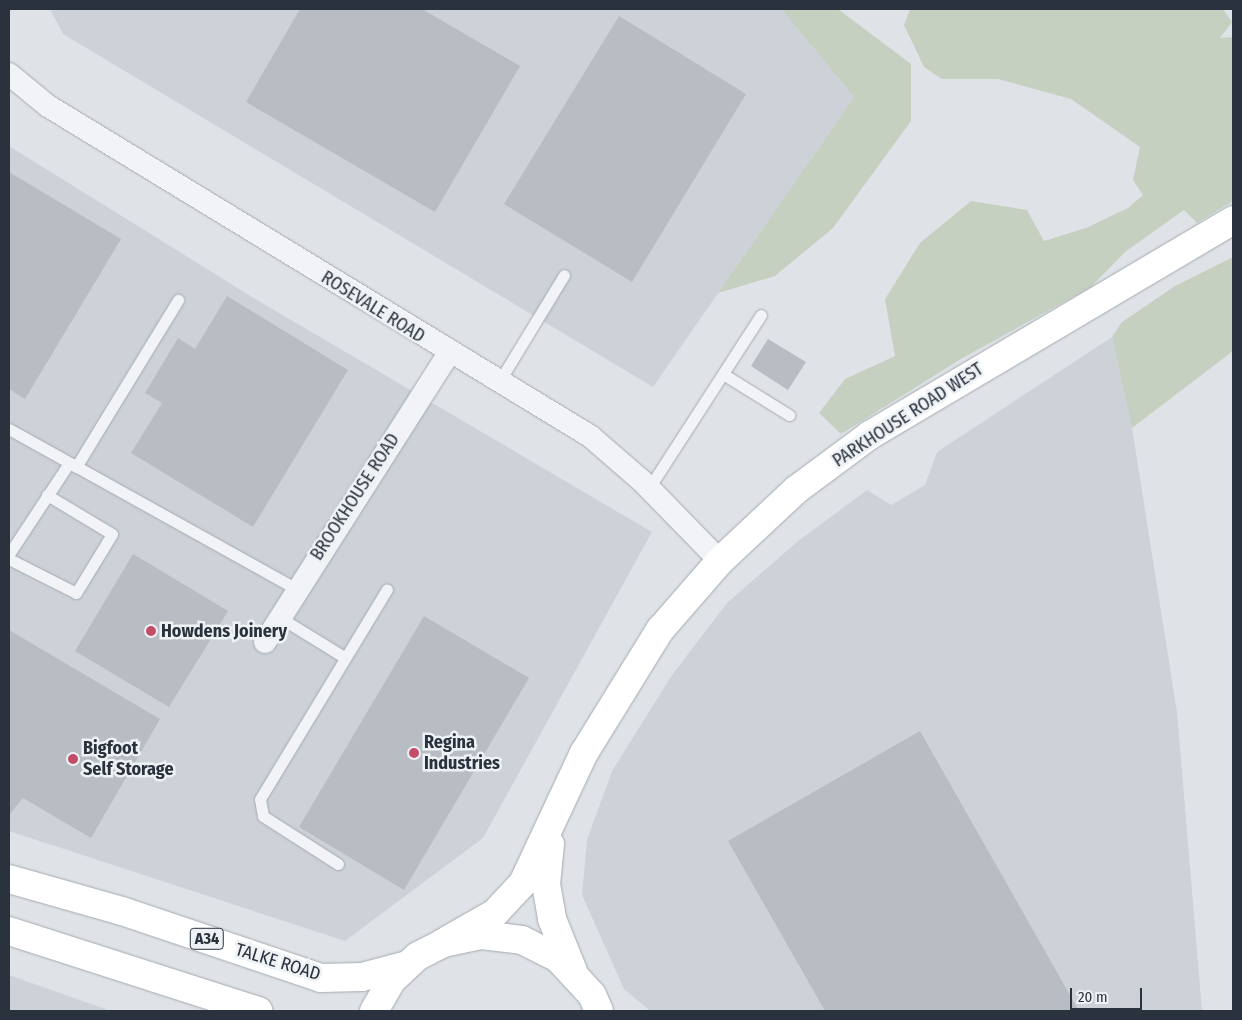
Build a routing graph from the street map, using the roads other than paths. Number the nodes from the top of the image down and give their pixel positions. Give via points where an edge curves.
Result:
1 (9, 74) edge
2 (1233, 220) edge
3 (564, 275) dead end
4 (178, 300) dead end
5 (761, 315) dead end
6 (449, 353) junction
7 (723, 374) junction
8 (499, 382) junction
9 (789, 415) dead end
10 (9, 429) edge
11 (72, 465) junction
12 (649, 488) junction
13 (47, 495) junction
14 (9, 554) edge
15 (9, 560) edge
16 (720, 561) junction
17 (296, 588) junction
18 (387, 589) dead end
19 (279, 617) junction
20 (265, 642) dead end
21 (344, 657) junction
22 (551, 830) junction
23 (338, 864) dead end
24 (9, 879) edge
25 (9, 931) edge
26 (443, 943) junction
27 (406, 965) junction
28 (573, 971) junction
29 (258, 1011) edge
30 (374, 1011) edge
31 (599, 1011) edge

1 - 6 street, ROSEVALE ROAD via 48,106
2 - 16 main road, PARKHOUSE ROAD WEST via 870,434 796,490
3 - 8 lane
4 - 11 lane
5 - 7 lane
6 - 8 street, ROSEVALE ROAD
6 - 17 street, BROOKHOUSE ROAD
7 - 9 lane
7 - 12 lane
8 - 12 street, ROSEVALE ROAD via 590,436
10 - 11 lane
11 - 13 lane
11 - 17 lane
12 - 16 street, ROSEVALE ROAD
13 - 14 lane
13 - 15 lane via 112,534 76,593
16 - 22 main road, PARKHOUSE ROAD WEST via 660,630 624,685 584,754
17 - 19 street, BROOKHOUSE ROAD
18 - 21 lane
19 - 20 street, BROOKHOUSE ROAD
19 - 21 lane
21 - 23 lane via 260,799 259,809 263,816
22 - 26 main road, PARKHOUSE ROAD WEST via 523,883 495,913
22 - 28 main road, PARKHOUSE ROAD WEST via 546,884 552,919
24 - 27 main road, TALKE ROAD / A34 via 122,911 321,978 362,977
25 - 29 main road
26 - 27 main road, A34
26 - 28 main road, A34 via 502,935 541,947
27 - 30 main road, A34
28 - 31 main road, A34

